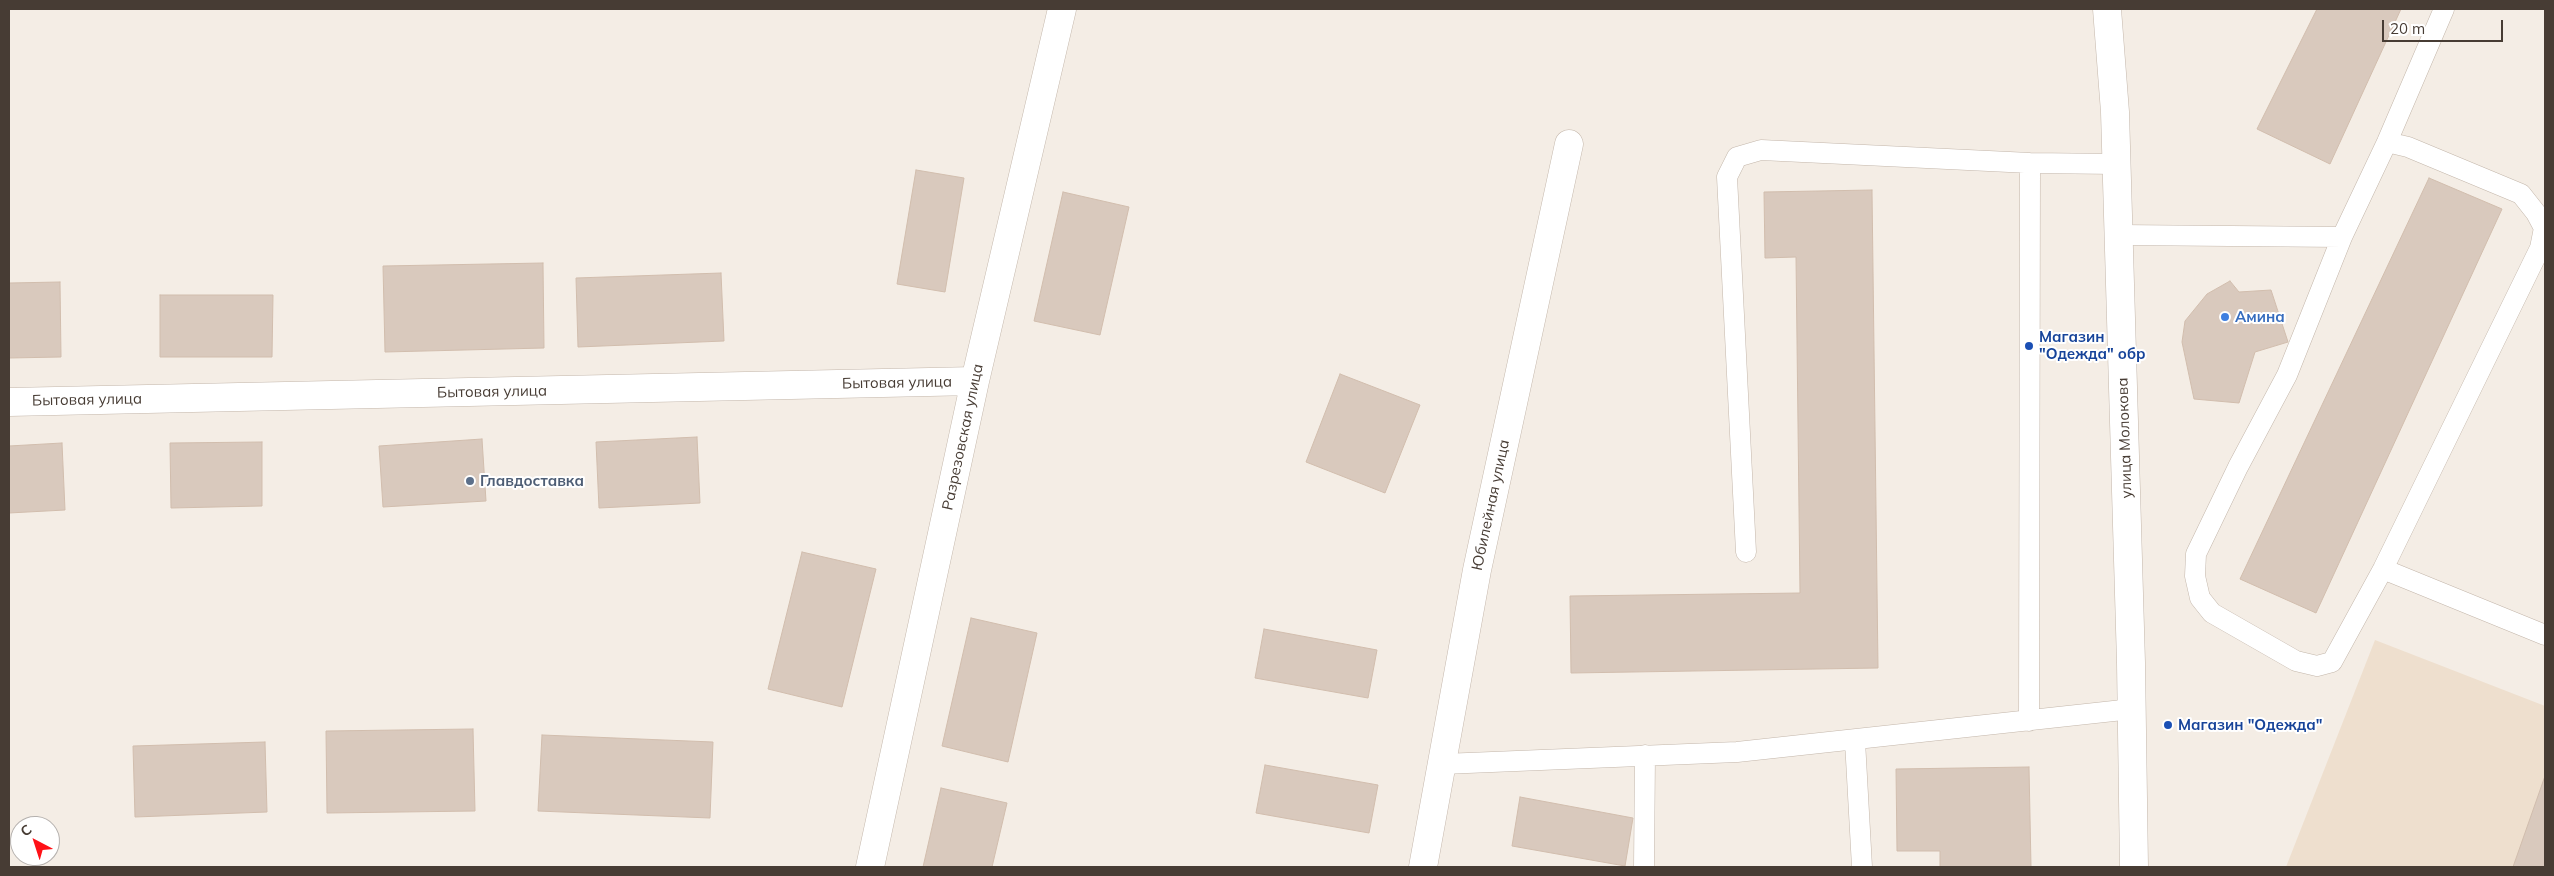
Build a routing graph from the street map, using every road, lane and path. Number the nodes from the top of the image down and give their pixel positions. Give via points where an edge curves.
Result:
1 (1062, 9) edge
2 (2107, 9) edge
3 (2444, 9) edge
4 (2387, 142) junction
5 (1570, 144) dead end
6 (2030, 163) junction
7 (2116, 164) junction
8 (2545, 228) edge
9 (2119, 236) junction
10 (2342, 237) junction
11 (975, 381) junction
12 (9, 402) edge
13 (1746, 552) dead end
14 (2383, 569) junction
15 (2545, 635) edge
16 (2132, 709) junction
17 (2028, 721) junction
18 (1855, 741) junction
19 (1645, 756) junction
20 (1443, 764) junction
21 (870, 867) edge
22 (1423, 867) edge
23 (1644, 867) edge
24 (1862, 867) edge
25 (2134, 867) edge

1 - 11 street, Разрезовская улица
2 - 7 street, улица Молокова
3 - 4 lane
4 - 8 lane via 2408,147 2521,194
4 - 10 lane
5 - 20 street, Юбилейная улица via 1477,570
6 - 7 lane
6 - 13 lane via 1761,150 1737,158 1727,177
6 - 17 lane
7 - 9 street, улица Молокова
8 - 14 lane via 2540,248
9 - 10 lane
9 - 16 street, улица Молокова
10 - 14 lane via 2286,376 2196,554 2195,576 2200,598 2212,613 2296,661 2317,666 2332,662
11 - 12 street, Бытовая улица
11 - 21 street, Разрезовская улица
14 - 15 lane
16 - 17 lane
16 - 25 street, улица Молокова
17 - 18 lane
18 - 19 lane via 1737,752
18 - 24 lane
19 - 20 lane
19 - 23 lane
20 - 22 street, Юбилейная улица

